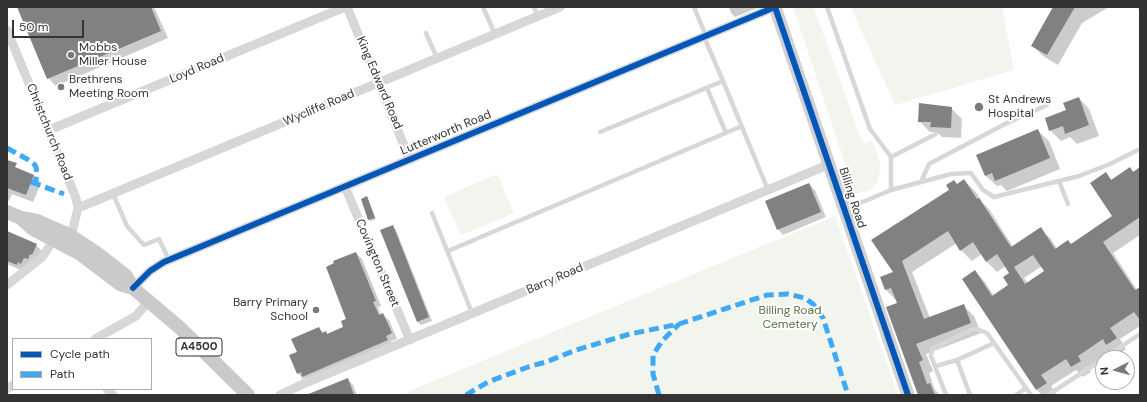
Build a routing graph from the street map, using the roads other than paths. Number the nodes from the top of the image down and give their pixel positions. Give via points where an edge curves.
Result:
1 (346, 7) edge
2 (484, 7) edge
3 (534, 7) edge
4 (560, 7) edge
5 (694, 7) edge
6 (775, 7) edge
7 (827, 7) edge
8 (538, 16) junction
9 (7, 30) edge
10 (426, 33) dead end
11 (495, 34) junction
12 (705, 37) junction
13 (9, 40) edge
14 (437, 58) junction
15 (723, 81) junction
16 (378, 82) junction
17 (707, 88) junction
18 (1047, 105) dead end
19 (742, 126) junction
20 (49, 130) junction
21 (600, 132) dead end
22 (726, 132) junction
23 (936, 134) dead end
24 (1140, 149) edge
25 (891, 157) junction
26 (410, 160) junction
27 (830, 164) junction
28 (1060, 181) junction
29 (921, 182) junction
30 (345, 186) junction
31 (768, 190) junction
32 (891, 190) junction
33 (113, 194) junction
34 (1068, 204) dead end
35 (78, 208) junction
36 (844, 209) junction
37 (7, 212) edge
38 (432, 213) dead end
39 (20, 218) junction
40 (71, 236) junction
41 (52, 240) junction
42 (448, 251) junction
43 (79, 253) junction
44 (168, 260) junction
45 (7, 285) edge
46 (133, 288) junction
47 (148, 302) junction
48 (472, 313) junction
49 (1140, 334) edge
50 (97, 338) edge
51 (410, 340) junction
52 (994, 344) junction
53 (1116, 350) edge
54 (957, 360) junction
55 (1095, 364) edge
56 (936, 366) junction
57 (1026, 388) junction
58 (248, 395) edge
59 (280, 395) edge
60 (908, 395) edge
61 (946, 395) edge
62 (970, 395) edge
63 (1016, 395) edge
64 (1031, 395) edge
65 (1048, 395) edge

1 - 16 street, King Edward Road
1 - 20 street, Loyd Road
2 - 11 lane
3 - 8 lane
4 - 8 street, Wycliffe Road
5 - 12 lane
6 - 12 street, Lutterworth Road
6 - 27 street, Billing Road
7 - 25 lane via 870,129
8 - 11 street, Wycliffe Road
9 - 13 street, Christchurch Road
10 - 14 lane
11 - 14 street, Wycliffe Road
12 - 15 lane
12 - 26 street, Lutterworth Road
13 - 20 street, Christchurch Road
14 - 16 street, Wycliffe Road
15 - 17 lane
15 - 19 lane
16 - 26 street, King Edward Road
16 - 33 street, Wycliffe Road
17 - 21 lane
17 - 22 lane
18 - 29 lane via 929,164
19 - 22 lane
19 - 31 lane
20 - 35 street, Christchurch Road
22 - 42 lane
23 - 25 lane
24 - 28 lane via 1110,164
25 - 32 lane
26 - 30 street, Lutterworth Road
27 - 31 street, Barry Road
27 - 36 street, Billing Road
28 - 29 lane via 994,197 983,190 971,173 951,174
28 - 34 lane
29 - 32 lane
30 - 44 street, Lutterworth Road
30 - 51 street, Covington Street
31 - 48 street, Barry Road
32 - 36 lane
33 - 35 street, Wycliffe Road
33 - 44 lane via 127,226 144,245 159,239
35 - 40 street
36 - 60 street, Billing Road
37 - 39 main road, A4500
38 - 42 lane
39 - 40 main road, A4500 via 37,221
39 - 41 main road, A4500
40 - 43 main road, A4500
40 - 46 main road, A4500 via 117,268 126,276
41 - 43 main road, A4500
41 - 45 street via 42,257
42 - 48 lane
43 - 46 main road, A4500 via 120,284
44 - 46 street, Lutterworth Road via 150,271
46 - 47 main road, A4500
47 - 50 street via 136,316
47 - 58 main road, A4500 via 179,327
48 - 51 street, Barry Road
49 - 53 lane
51 - 59 street, Barry Road
52 - 54 lane
52 - 56 lane via 987,333 973,328 932,349
52 - 57 lane
54 - 56 lane
54 - 62 lane
55 - 65 lane
56 - 61 lane
57 - 63 lane
57 - 64 lane

